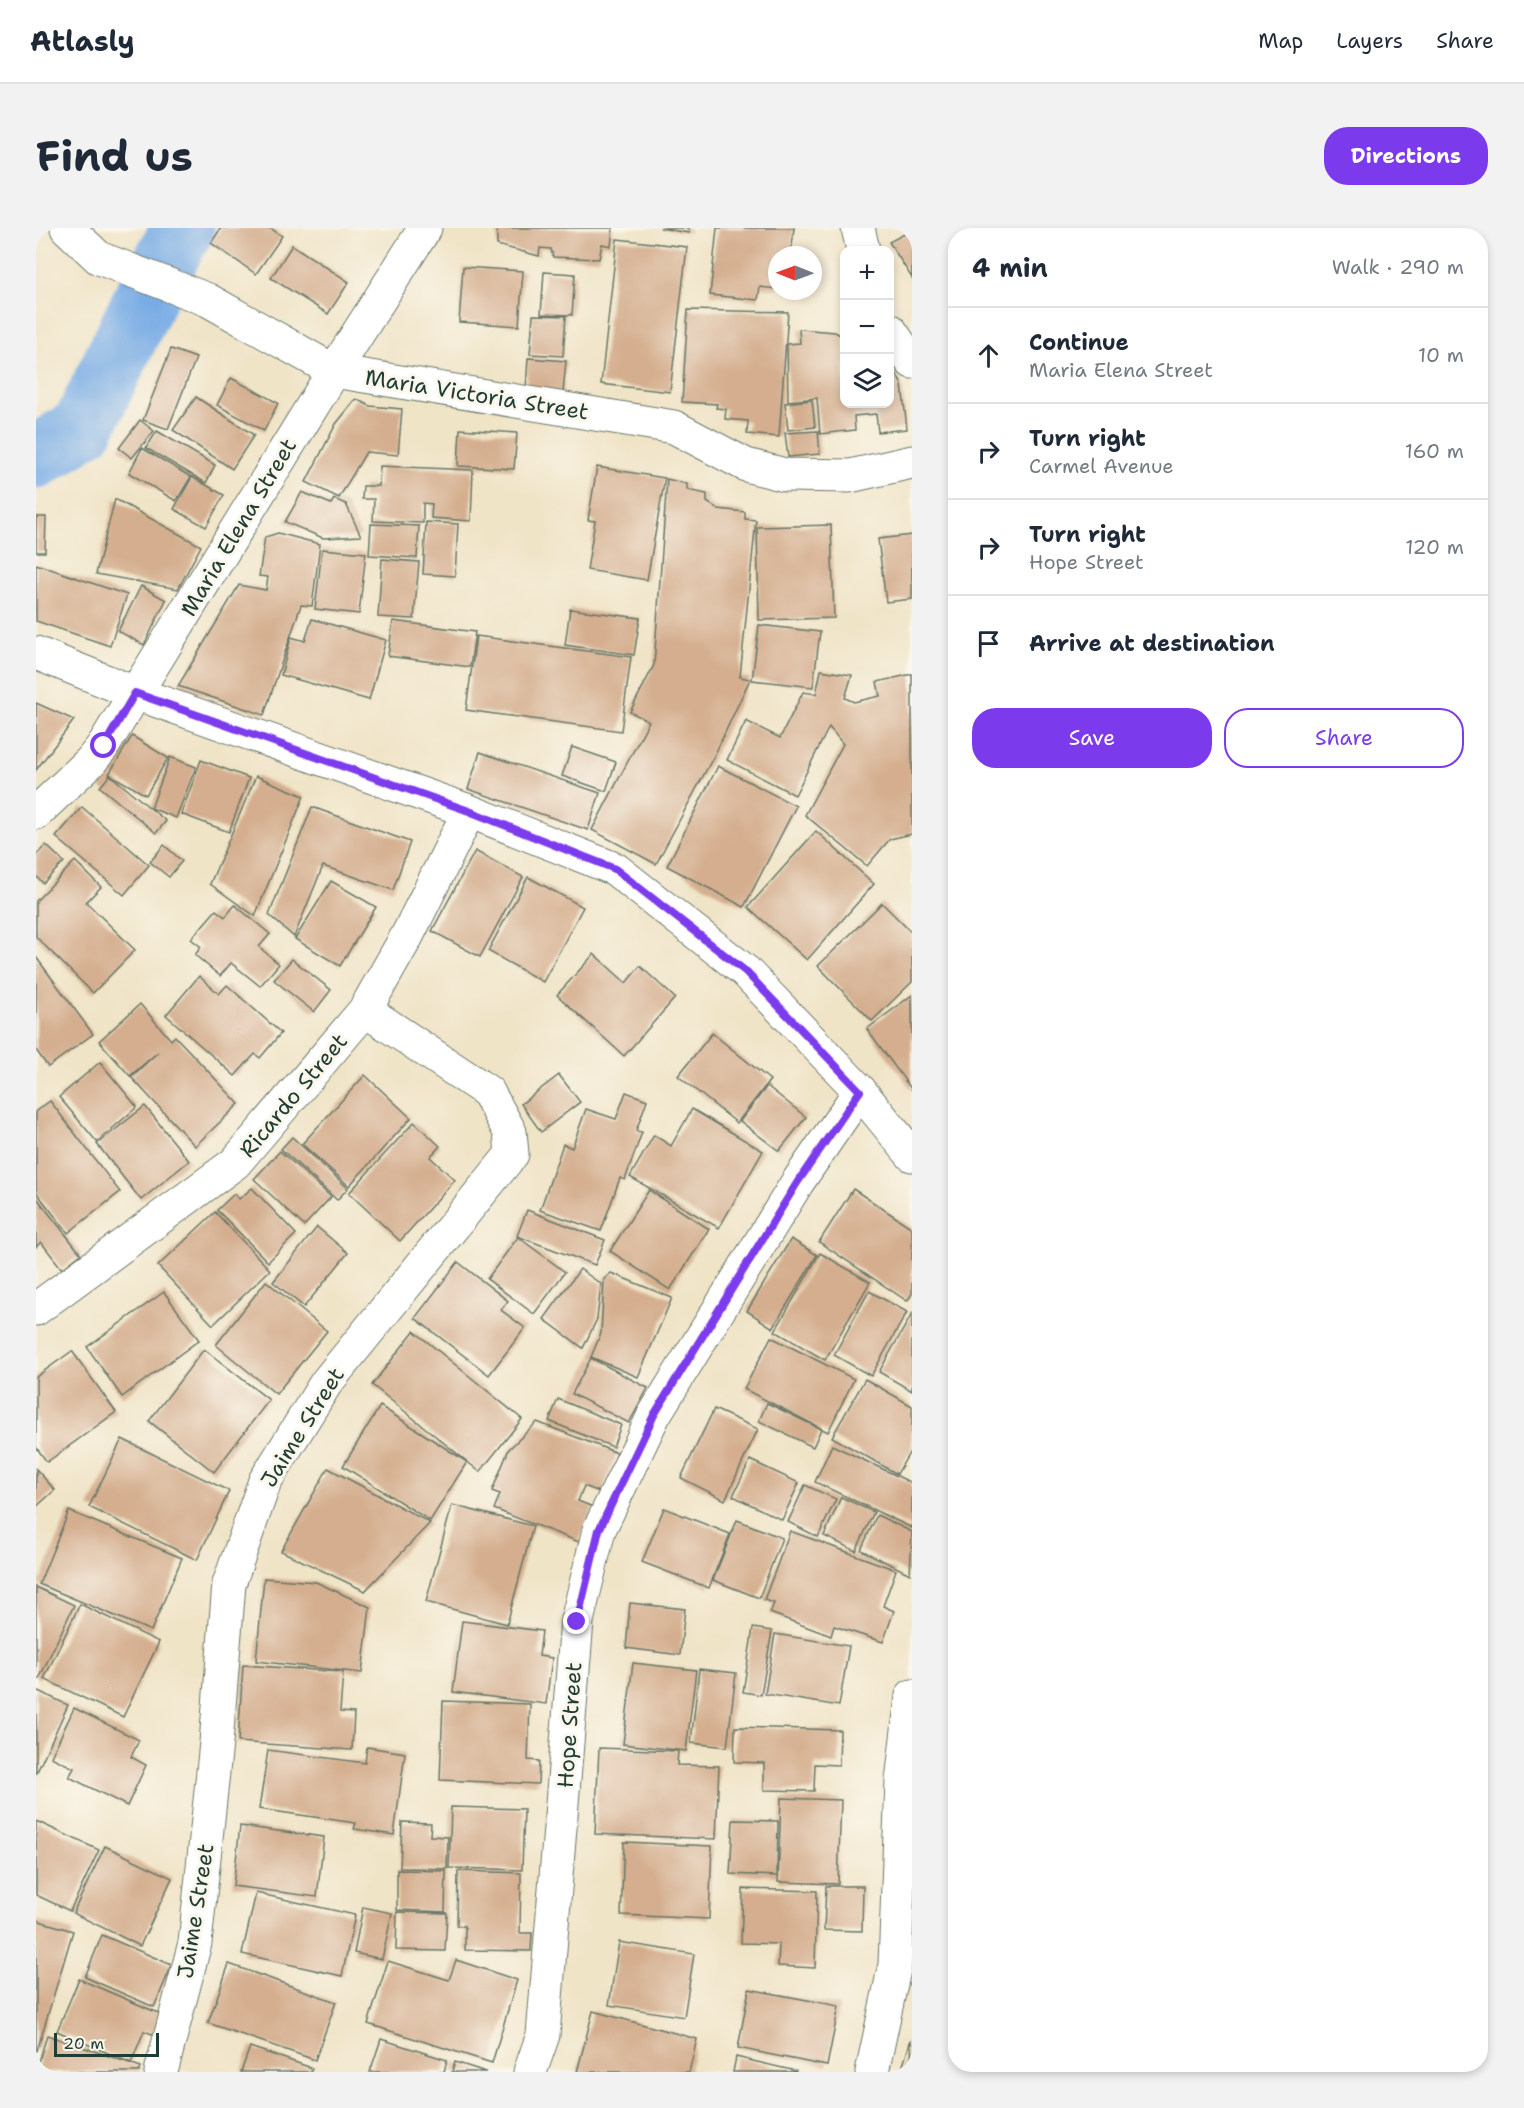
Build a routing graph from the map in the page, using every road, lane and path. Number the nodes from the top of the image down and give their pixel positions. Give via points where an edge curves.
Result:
1 (67, 228) edge
2 (425, 228) edge
3 (858, 228) edge
4 (862, 246) edge
5 (894, 336) edge
6 (912, 362) edge
7 (334, 371) junction
8 (912, 462) edge
9 (36, 653) edge
10 (135, 693) junction
11 (469, 811) junction
12 (36, 813) edge
13 (365, 1010) junction
14 (860, 1091) junction
15 (912, 1155) edge
16 (36, 1309) edge
17 (912, 1696) edge
18 (903, 1969) edge
19 (161, 2072) edge
20 (530, 2072) edge
21 (872, 2072) edge

1 - 7 street, Maria Victoria Street via 99,258 208,300
2 - 7 street, Maria Elena Street
3 - 4 street
5 - 6 street
7 - 8 street, Maria Victoria Street via 674,427 746,465 785,475 850,476
7 - 10 street, Maria Elena Street
9 - 10 street
10 - 11 street
10 - 12 street, Maria Elena Street via 104,746
11 - 13 street, Ricardo Street
11 - 14 street via 615,869 745,971
13 - 16 street, Ricardo Street via 235,1163
13 - 19 street, Jaime Street via 488,1092 510,1132 512,1154 326,1383 265,1481 229,1584 195,1943
14 - 15 street
14 - 20 street, Hope Street via 797,1183 654,1415 599,1530 577,1622 543,2035
17 - 18 street via 902,1781
18 - 21 street

